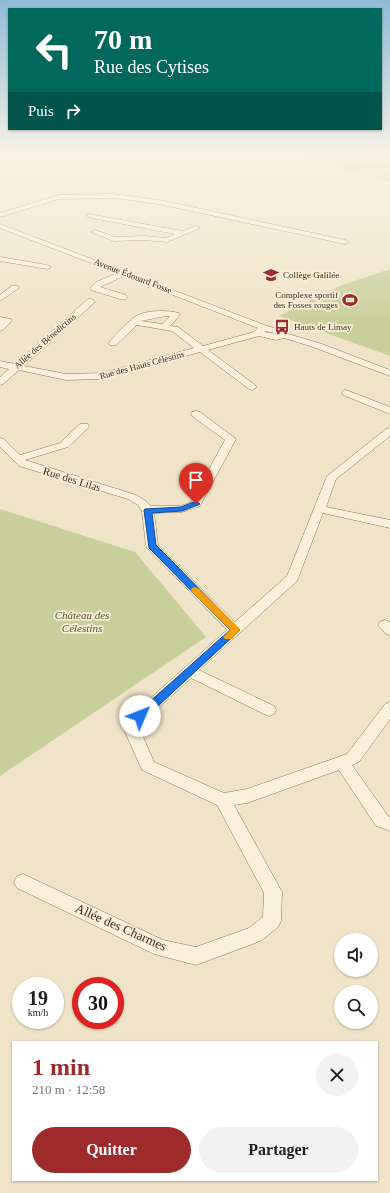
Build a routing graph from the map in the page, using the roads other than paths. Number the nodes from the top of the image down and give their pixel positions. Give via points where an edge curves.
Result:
1 (11, 212) edge
2 (94, 212) edge
3 (203, 212) edge
4 (0, 215) edge
5 (255, 215) dead end
6 (245, 221) junction
7 (122, 223) junction
8 (0, 226) edge
9 (196, 228) dead end
10 (183, 233) junction
11 (345, 242) dead end
12 (0, 260) edge
13 (47, 267) dead end
14 (123, 273) junction
15 (15, 288) dead end
16 (123, 297) dead end
17 (0, 299) edge
18 (91, 301) dead end
19 (0, 320) edge
20 (134, 322) junction
21 (0, 328) edge
22 (164, 328) junction
23 (262, 330) junction
24 (113, 343) dead end
25 (200, 349) junction
26 (0, 364) edge
27 (15, 368) junction
28 (390, 373) edge
29 (0, 382) edge
30 (252, 387) dead end
31 (346, 393) dead end
32 (390, 411) edge
33 (196, 414) dead end
34 (84, 426) dead end
35 (390, 431) edge
36 (0, 441) edge
37 (18, 459) junction
38 (319, 509) junction
39 (148, 510) junction
40 (390, 524) edge
41 (235, 630) junction
42 (190, 672) junction
43 (390, 708) edge
44 (269, 710) dead end
45 (342, 762) junction
46 (223, 800) junction
47 (390, 824) edge
48 (23, 882) dead end

1 - 4 street
2 - 7 street via 86,218
3 - 6 street
5 - 6 street
6 - 11 street
7 - 10 street
7 - 10 street via 92,233 114,239 167,240
8 - 14 street, Avenue Édouard Fosse
9 - 10 street
12 - 13 street
14 - 16 street via 94,288
14 - 23 street, Avenue Édouard Fosse via 255,323
15 - 17 street
18 - 27 street, Allée des Bénedictins
19 - 21 street via 8,321
20 - 22 street
20 - 22 street via 140,317 176,315
20 - 24 street
22 - 25 street via 175,329
23 - 25 street, Rue des Hauts Célestins
23 - 28 street via 276,337 284,335 316,345
25 - 27 street, Rue des Hauts Célestins via 103,376 66,378
25 - 30 street
26 - 27 street, Rue des Hauts Célestins
27 - 29 street, Allée des Bénedictins
31 - 32 street
33 - 39 street via 231,439 196,504 182,509
34 - 37 street via 64,445
35 - 38 street via 331,478
36 - 37 street, Rue des Lilas
37 - 39 street, Rue des Lilas via 23,464 132,497
38 - 40 street
38 - 41 street via 293,578
39 - 41 street via 152,546
41 - 42 street
42 - 44 street
42 - 46 street via 140,716 133,732 148,766
43 - 45 street via 353,758
45 - 46 street via 247,796
45 - 47 street via 382,821
46 - 48 street, Allée des Charmes via 273,892 272,921 254,934 196,956 161,948

